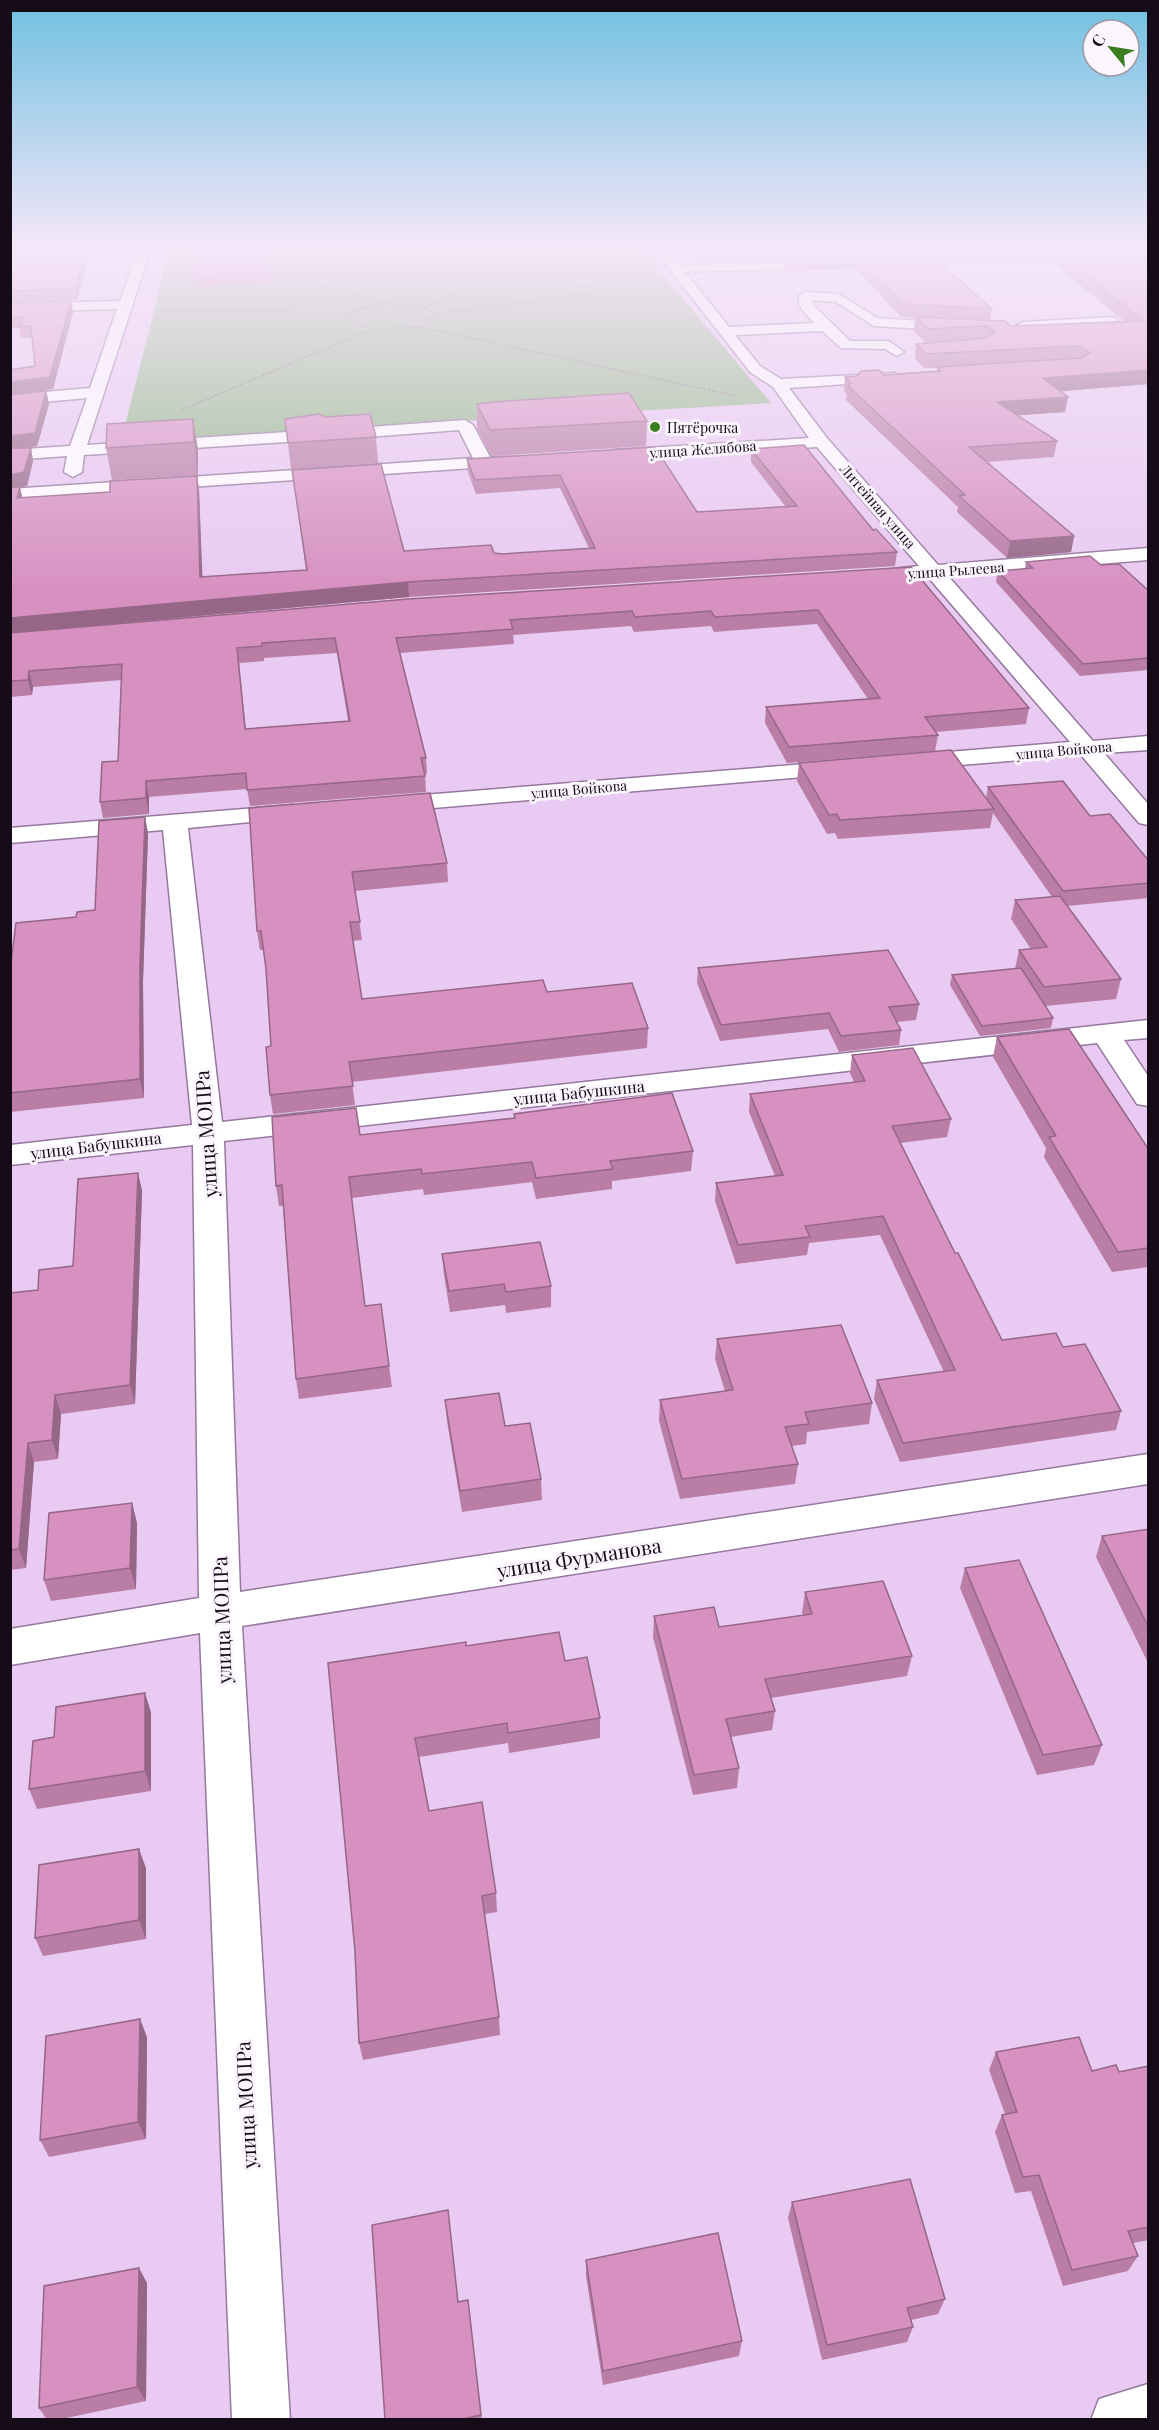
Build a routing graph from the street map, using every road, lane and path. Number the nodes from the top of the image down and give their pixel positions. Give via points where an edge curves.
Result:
1 (106, 361) edge
2 (296, 361) edge
3 (576, 361) edge
4 (749, 361) edge
5 (904, 361) edge
6 (783, 390) junction
7 (96, 392) junction
8 (10, 400) edge
9 (327, 435) edge
10 (287, 437) edge
11 (821, 442) junction
12 (110, 450) junction
13 (76, 452) junction
14 (10, 454) edge
15 (600, 456) edge
16 (531, 460) edge
17 (484, 463) junction
18 (70, 489) junction
19 (10, 494) edge
20 (1149, 554) edge
21 (936, 572) junction
22 (854, 577) edge
23 (1149, 742) edge
24 (1088, 748) junction
25 (887, 764) edge
26 (863, 766) edge
27 (365, 806) edge
28 (317, 810) edge
29 (1149, 818) edge
30 (175, 822) junction
31 (10, 836) edge
32 (1149, 1029) edge
33 (1105, 1034) junction
34 (1149, 1097) edge
35 (208, 1133) junction
36 (10, 1155) edge
37 (1149, 1469) edge
38 (219, 1612) junction
39 (10, 1647) edge
40 (1149, 2413) edge
41 (261, 2420) edge
42 (1120, 2420) edge

1 - 7 street
2 - 12 path via 153,422
3 - 6 path via 741,398
4 - 6 street, Литейная улица
5 - 6 street via 905,371
6 - 11 street, Литейная улица
7 - 8 street
7 - 13 street
9 - 17 street via 465,425
10 - 12 street
11 - 15 street, улица Желябова
11 - 21 street, Литейная улица
12 - 13 street
13 - 14 street
13 - 18 street
16 - 17 street
17 - 18 street
18 - 19 street
20 - 21 street, улица Рылеева
21 - 22 street, улица Рылеева
21 - 24 street, Литейная улица
23 - 24 street, улица Войкова
24 - 25 street, улица Войкова
24 - 29 street, Литейная улица
26 - 27 street, улица Войкова
28 - 30 street
30 - 31 street
30 - 35 street, улица МОПРа
32 - 33 street, улица Бабушкина
33 - 34 street
33 - 35 street, улица Бабушкина
35 - 36 street, улица Бабушкина
35 - 38 street, улица МОПРа
37 - 38 street, улица Фурманова
38 - 39 street, улица Фурманова
38 - 41 street, улица МОПРа
40 - 42 street

